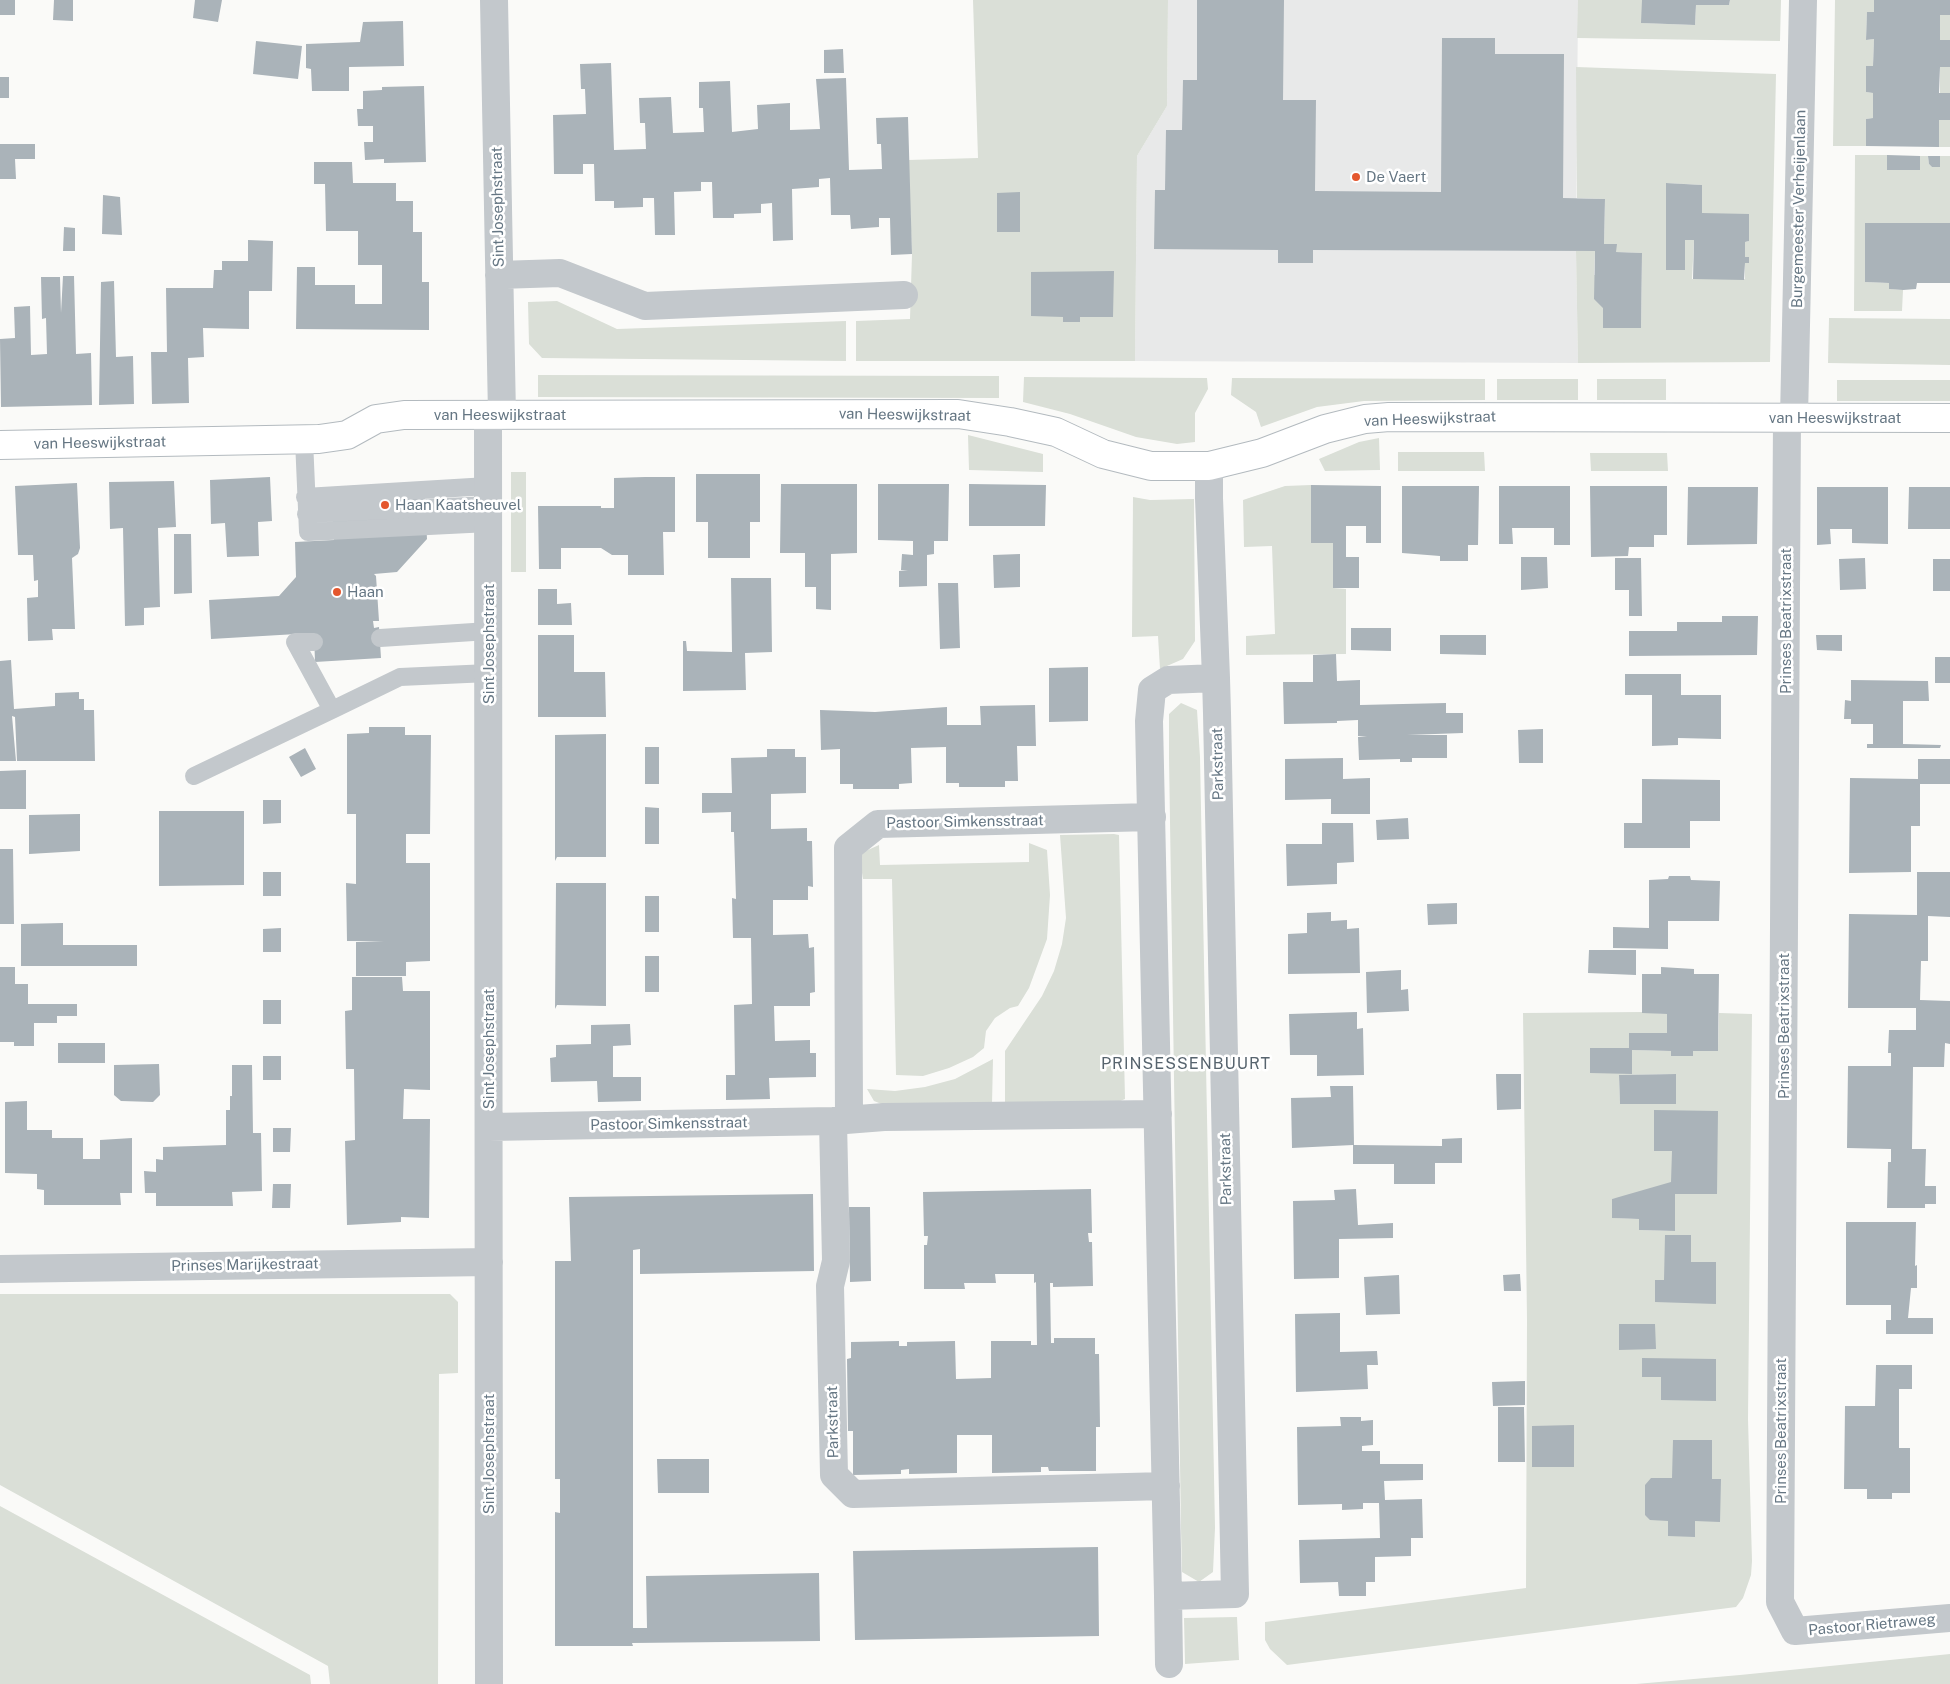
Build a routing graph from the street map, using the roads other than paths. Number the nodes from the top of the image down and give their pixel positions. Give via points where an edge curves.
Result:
1 (494, 0) edge
2 (1804, 0) edge
3 (499, 275) junction
4 (904, 295) dead end
5 (495, 415) junction
6 (1791, 418) junction
7 (1950, 418) edge
8 (304, 440) junction
9 (0, 445) edge
10 (1209, 466) junction
11 (306, 505) junction
12 (488, 505) junction
13 (489, 631) junction
14 (388, 637) dead end
15 (314, 642) dead end
16 (490, 673) junction
17 (1216, 678) junction
18 (332, 710) junction
19 (194, 776) dead end
20 (1152, 817) junction
21 (1158, 1114) junction
22 (841, 1120) junction
23 (489, 1128) junction
24 (489, 1262) junction
25 (0, 1269) edge
26 (1166, 1486) junction
27 (1168, 1596) junction
28 (1950, 1618) edge
29 (1795, 1631) joint
30 (1169, 1664) dead end
31 (489, 1684) edge

1 - 3 street, Sint Josephstraat
2 - 6 street, Burgemeester Verheijenlaan
3 - 4 street via 560,272 645,306
3 - 5 street, Sint Josephstraat
5 - 8 street, van Heeswijkstraat via 404,415 376,419 347,435
5 - 10 street, van Heeswijkstraat via 958,414 1056,432 1103,454 1151,466
5 - 12 street, Sint Josephstraat
6 - 7 street, van Heeswijkstraat
6 - 10 street, van Heeswijkstraat via 1365,419 1325,429 1262,453
6 - 29 street, Prinses Beatrixstraat via 1780,1602
8 - 9 street, van Heeswijkstraat
8 - 11 lane
10 - 17 street, Parkstraat
11 - 12 lane
11 - 12 lane via 308,532
12 - 13 street, Sint Josephstraat
13 - 14 lane
13 - 16 street, Sint Josephstraat
15 - 18 lane via 295,642
16 - 18 lane via 400,677
16 - 23 street, Sint Josephstraat
17 - 20 street via 1168,680 1152,690
17 - 27 street, Parkstraat via 1235,1594
18 - 19 lane
20 - 21 street
20 - 22 street, Pastoor Simkensstraat via 878,824 848,848
21 - 22 street, Pastoor Simkensstraat
21 - 26 street
22 - 23 street, Pastoor Simkensstraat
22 - 26 street, Parkstraat via 836,1261 830,1286 834,1475 853,1494
23 - 24 street, Sint Josephstraat
24 - 25 street, Prinses Marijkestraat
24 - 31 street, Sint Josephstraat
26 - 27 street
27 - 30 street
28 - 29 street, Pastoor Rietraweg

